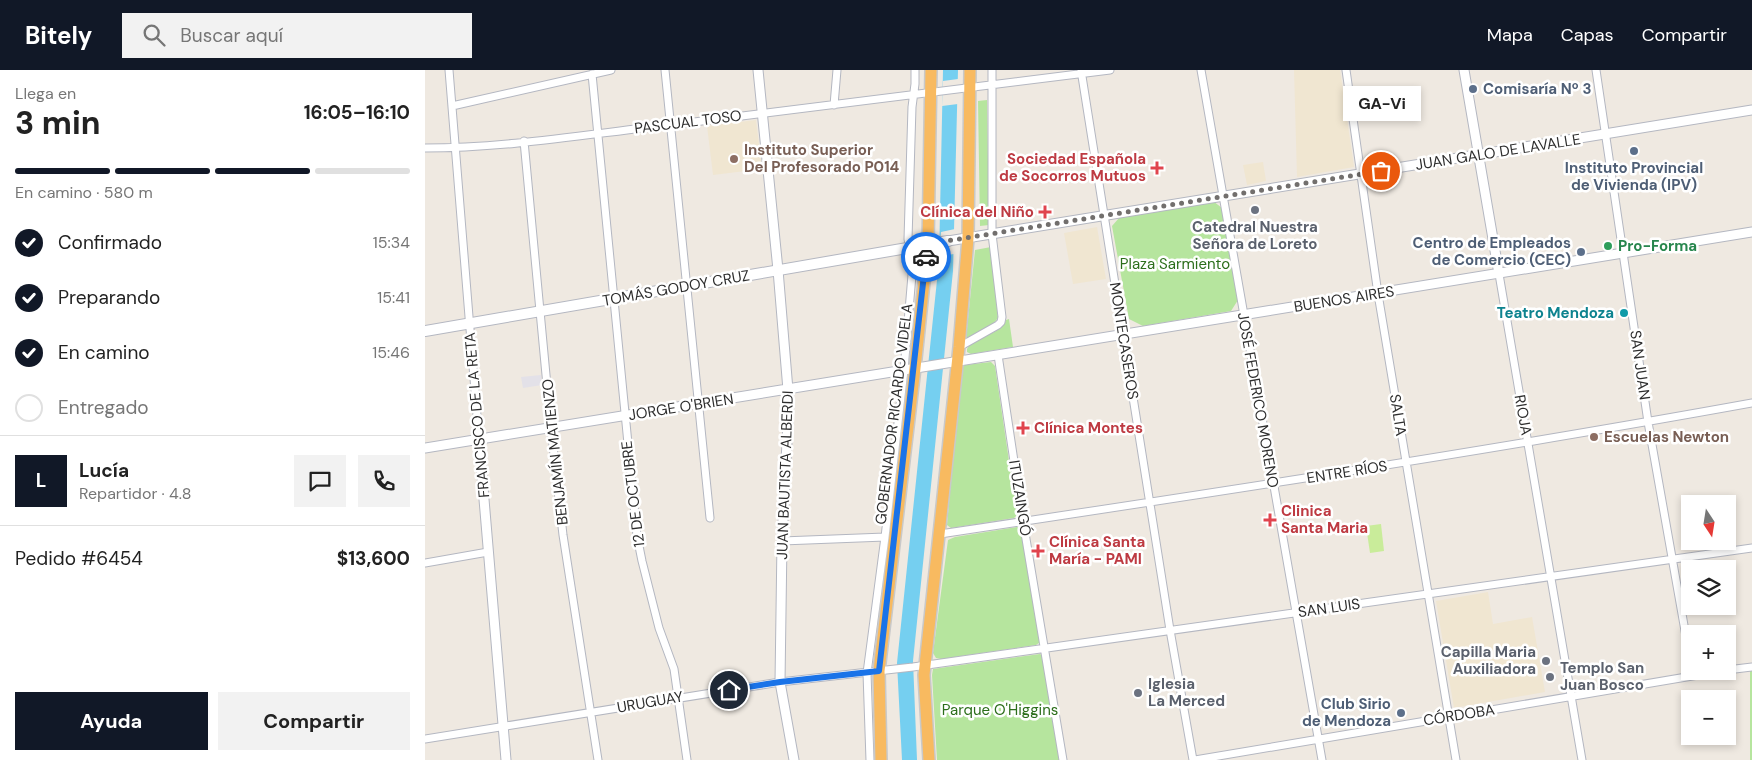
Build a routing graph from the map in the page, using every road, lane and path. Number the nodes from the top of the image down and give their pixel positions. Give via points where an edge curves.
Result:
1 (449, 70) edge
2 (611, 70) edge
3 (665, 70) edge
4 (758, 70) edge
5 (837, 70) edge
6 (915, 70) edge
7 (931, 70) edge
8 (970, 70) edge
9 (992, 70) edge
10 (1110, 70) edge
11 (1201, 70) edge
12 (1346, 70) edge
13 (1464, 70) edge
14 (1596, 70) edge
15 (1081, 72) edge
16 (592, 74) junction
17 (991, 86) junction
18 (970, 88) junction
19 (945, 92) junction
20 (913, 96) junction
21 (834, 105) junction
22 (452, 106) junction
23 (1752, 110) edge
24 (762, 114) junction
25 (670, 124) junction
26 (598, 133) junction
27 (1606, 134) junction
28 (524, 141) junction
29 (425, 148) edge
30 (455, 148) junction
31 (1478, 155) junction
32 (1362, 174) junction
33 (1223, 196) junction
34 (1103, 216) junction
35 (1752, 232) edge
36 (992, 234) junction
37 (968, 238) junction
38 (948, 241) joint
39 (928, 244) junction
40 (909, 248) junction
41 (1623, 254) junction
42 (778, 270) junction
43 (1499, 274) junction
44 (686, 286) junction
45 (1378, 294) junction
46 (613, 299) junction
47 (541, 312) junction
48 (1243, 315) junction
49 (470, 323) junction
50 (425, 331) edge
51 (1123, 334) junction
52 (959, 347) junction
53 (998, 355) junction
54 (958, 361) junction
55 (936, 365) joint
56 (909, 369) junction
57 (789, 389) junction
58 (1752, 403) edge
59 (698, 404) junction
60 (625, 417) junction
61 (1648, 422) junction
62 (551, 428) junction
63 (479, 440) junction
64 (1528, 442) junction
65 (425, 448) edge
66 (1406, 462) junction
67 (1273, 483) junction
68 (1149, 502) junction
69 (710, 518) dead end
70 (1023, 521) junction
71 (940, 534) junction
72 (885, 537) junction
73 (782, 541) junction
74 (1752, 548) edge
75 (488, 552) junction
76 (1672, 559) junction
77 (425, 563) edge
78 (1551, 576) junction
79 (1428, 594) junction
80 (1295, 612) junction
81 (1684, 625) edge
82 (1170, 630) junction
83 (1045, 648) junction
84 (925, 665) junction
85 (1752, 666) edge
86 (909, 667) joint
87 (1736, 669) edge
88 (873, 672) junction
89 (1681, 676) edge
90 (780, 682) junction
91 (678, 697) junction
92 (1571, 697) junction
93 (591, 712) junction
94 (1449, 717) junction
95 (504, 726) junction
96 (1318, 738) junction
97 (425, 739) edge
98 (506, 760) edge
99 (598, 760) edge
100 (687, 760) edge
101 (794, 760) edge
102 (870, 760) edge
103 (881, 760) edge
104 (929, 760) edge
105 (1063, 760) edge
106 (1194, 760) edge
107 (1322, 760) edge
108 (1456, 760) edge
109 (1582, 760) edge

1 - 22 street, FRANCISCO DE LA RETA
2 - 16 street
3 - 25 street
4 - 24 street, JUAN BAUTISTA ALBERDI
5 - 21 street
6 - 20 street
7 - 19 highway, GOBERNADOR RICARDO VIDELA
8 - 18 highway
9 - 17 street
10 - 15 street, PASCUAL TOSO
11 - 33 street, JOSÉ FEDERICO MORENO
12 - 32 street, SALTA
13 - 31 street, RIOJA
14 - 27 street, SAN JUAN
15 - 17 street, PASCUAL TOSO
15 - 34 street, MONTECASEROS
16 - 22 street
16 - 26 street, 12 DE OCTUBRE
17 - 18 street, PASCUAL TOSO
17 - 36 street
18 - 19 street, PASCUAL TOSO
18 - 37 highway
19 - 20 street, PASCUAL TOSO
19 - 39 highway, GOBERNADOR RICARDO VIDELA
20 - 21 street, PASCUAL TOSO
20 - 40 street
21 - 24 street, PASCUAL TOSO
22 - 30 street, FRANCISCO DE LA RETA
23 - 27 street, JUAN GALO DE LAVALLE
24 - 25 street, PASCUAL TOSO
24 - 42 street, JUAN BAUTISTA ALBERDI
25 - 26 street, PASCUAL TOSO
25 - 44 street
26 - 28 street, PASCUAL TOSO
26 - 46 street, 12 DE OCTUBRE
27 - 31 street, JUAN GALO DE LAVALLE
27 - 41 street, SAN JUAN
28 - 30 street, PASCUAL TOSO
28 - 47 street, BENJAMÍN MATIENZO
29 - 30 street, PASCUAL TOSO
30 - 49 street, FRANCISCO DE LA RETA
31 - 32 street, JUAN GALO DE LAVALLE
31 - 43 street, RIOJA
32 - 33 street, JUAN GALO DE LAVALLE
32 - 45 street, SALTA
33 - 34 street, JUAN GALO DE LAVALLE
33 - 48 street, JOSÉ FEDERICO MORENO
34 - 36 street, JUAN GALO DE LAVALLE
34 - 51 street, MONTECASEROS
35 - 41 street, BUENOS AIRES
36 - 37 street, JUAN GALO DE LAVALLE
36 - 52 street via 1002,320
37 - 38 street, JUAN GALO DE LAVALLE
37 - 52 highway
38 - 39 main road, TOMÁS GODOY CRUZ
39 - 40 main road, TOMÁS GODOY CRUZ
39 - 56 highway, GOBERNADOR RICARDO VIDELA
40 - 42 main road, TOMÁS GODOY CRUZ
40 - 56 street via 913,263
41 - 43 street, BUENOS AIRES
41 - 61 street, SAN JUAN
42 - 44 main road, TOMÁS GODOY CRUZ
42 - 57 street, JUAN BAUTISTA ALBERDI
43 - 45 street, BUENOS AIRES
43 - 64 street, RIOJA
44 - 46 main road, TOMÁS GODOY CRUZ
44 - 59 street
45 - 48 street, BUENOS AIRES
45 - 66 street, SALTA
46 - 47 main road, TOMÁS GODOY CRUZ
46 - 60 street, 12 DE OCTUBRE
47 - 49 main road, TOMÁS GODOY CRUZ
47 - 62 street, BENJAMÍN MATIENZO
48 - 51 street, BUENOS AIRES
48 - 67 street, JOSÉ FEDERICO MORENO
49 - 50 main road, TOMÁS GODOY CRUZ
49 - 63 street, FRANCISCO DE LA RETA
51 - 53 street, BUENOS AIRES
51 - 68 street, MONTECASEROS
52 - 54 highway
53 - 54 street, BUENOS AIRES
53 - 70 street, ITUZAINGÓ
54 - 55 street, BUENOS AIRES
54 - 71 highway
55 - 56 street, JORGE O'BRIEN
56 - 57 street, JORGE O'BRIEN
56 - 72 street
56 - 88 highway, GOBERNADOR RICARDO VIDELA
57 - 59 street, JORGE O'BRIEN
57 - 73 street, JUAN BAUTISTA ALBERDI
58 - 61 street, ENTRE RÍOS
59 - 60 street, JORGE O'BRIEN
59 - 69 street
60 - 62 street, JORGE O'BRIEN
60 - 91 street, 12 DE OCTUBRE via 637,536 659,628 674,669
61 - 64 street, ENTRE RÍOS
61 - 76 street, SAN JUAN
62 - 63 street, JORGE O'BRIEN
62 - 93 street, BENJAMÍN MATIENZO
63 - 65 street, JORGE O'BRIEN
63 - 75 street, FRANCISCO DE LA RETA
64 - 66 street, ENTRE RÍOS
64 - 78 street, RIOJA
66 - 67 street, ENTRE RÍOS
66 - 79 street, SALTA
67 - 68 street, ENTRE RÍOS
67 - 80 street, JOSÉ FEDERICO MORENO
68 - 70 street, ENTRE RÍOS
68 - 82 street, MONTECASEROS
70 - 71 street, ENTRE RÍOS
70 - 83 street, ITUZAINGÓ
71 - 84 highway
72 - 73 street
72 - 88 street
73 - 90 street, JUAN BAUTISTA ALBERDI
74 - 76 street, SAN LUIS
75 - 77 street
75 - 95 street, FRANCISCO DE LA RETA
76 - 78 street, SAN LUIS
76 - 81 street, SAN JUAN
78 - 79 street, SAN LUIS
78 - 92 street, RIOJA
79 - 80 street, SAN LUIS
79 - 94 street, SALTA
80 - 82 street, SAN LUIS
80 - 96 street, JOSÉ FEDERICO MORENO
82 - 83 street, SAN LUIS
82 - 106 street, MONTECASEROS
83 - 84 street, SAN LUIS
83 - 105 street, ITUZAINGÓ
84 - 86 street, SAN LUIS
84 - 104 highway
85 - 87 street
86 - 88 street, URUGUAY
88 - 90 street, URUGUAY
88 - 102 street
88 - 103 highway, GOBERNADOR RICARDO VIDELA
89 - 92 street, CÓRDOBA
90 - 91 street, URUGUAY
90 - 101 street, JUAN BAUTISTA ALBERDI
91 - 93 street, URUGUAY
91 - 100 street, 12 DE OCTUBRE
92 - 94 street, CÓRDOBA
92 - 109 street, RIOJA
93 - 95 street, URUGUAY
93 - 99 street, BENJAMÍN MATIENZO
94 - 96 street, CÓRDOBA
94 - 108 street, SALTA
95 - 97 street, URUGUAY
95 - 98 street, FRANCISCO DE LA RETA
96 - 106 street, CÓRDOBA
96 - 107 street, JOSÉ FEDERICO MORENO

